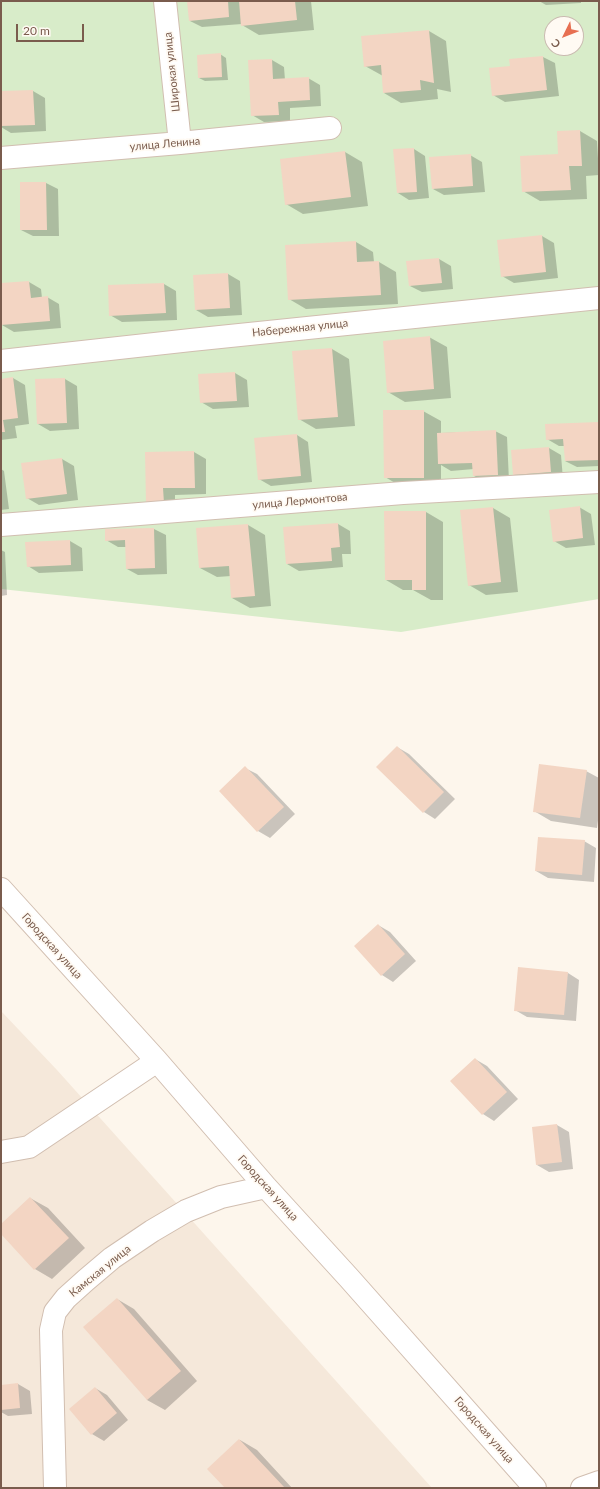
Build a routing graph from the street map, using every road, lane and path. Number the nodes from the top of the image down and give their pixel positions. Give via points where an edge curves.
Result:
1 (165, 1) edge
2 (330, 128) dead end
3 (180, 143) junction
4 (1, 158) edge
5 (599, 298) edge
6 (1, 361) edge
7 (599, 482) edge
8 (1, 525) edge
9 (1, 888) edge
10 (157, 1061) junction
11 (1, 1152) edge
12 (266, 1187) junction
13 (599, 1482) edge
14 (55, 1488) edge
15 (535, 1488) edge
16 (582, 1488) edge

1 - 3 street, Широкая улица
2 - 3 street, улица Ленина
3 - 4 street, улица Ленина
5 - 6 street, Набережная улица
7 - 8 street, улица Лермонтова via 403,493
9 - 10 street, Городская улица
10 - 11 street via 29,1147
10 - 12 street, Городская улица
12 - 14 street, Камская улица via 221,1197 186,1211 112,1258 66,1298 56,1312 51,1330
12 - 15 street, Городская улица
13 - 16 street

